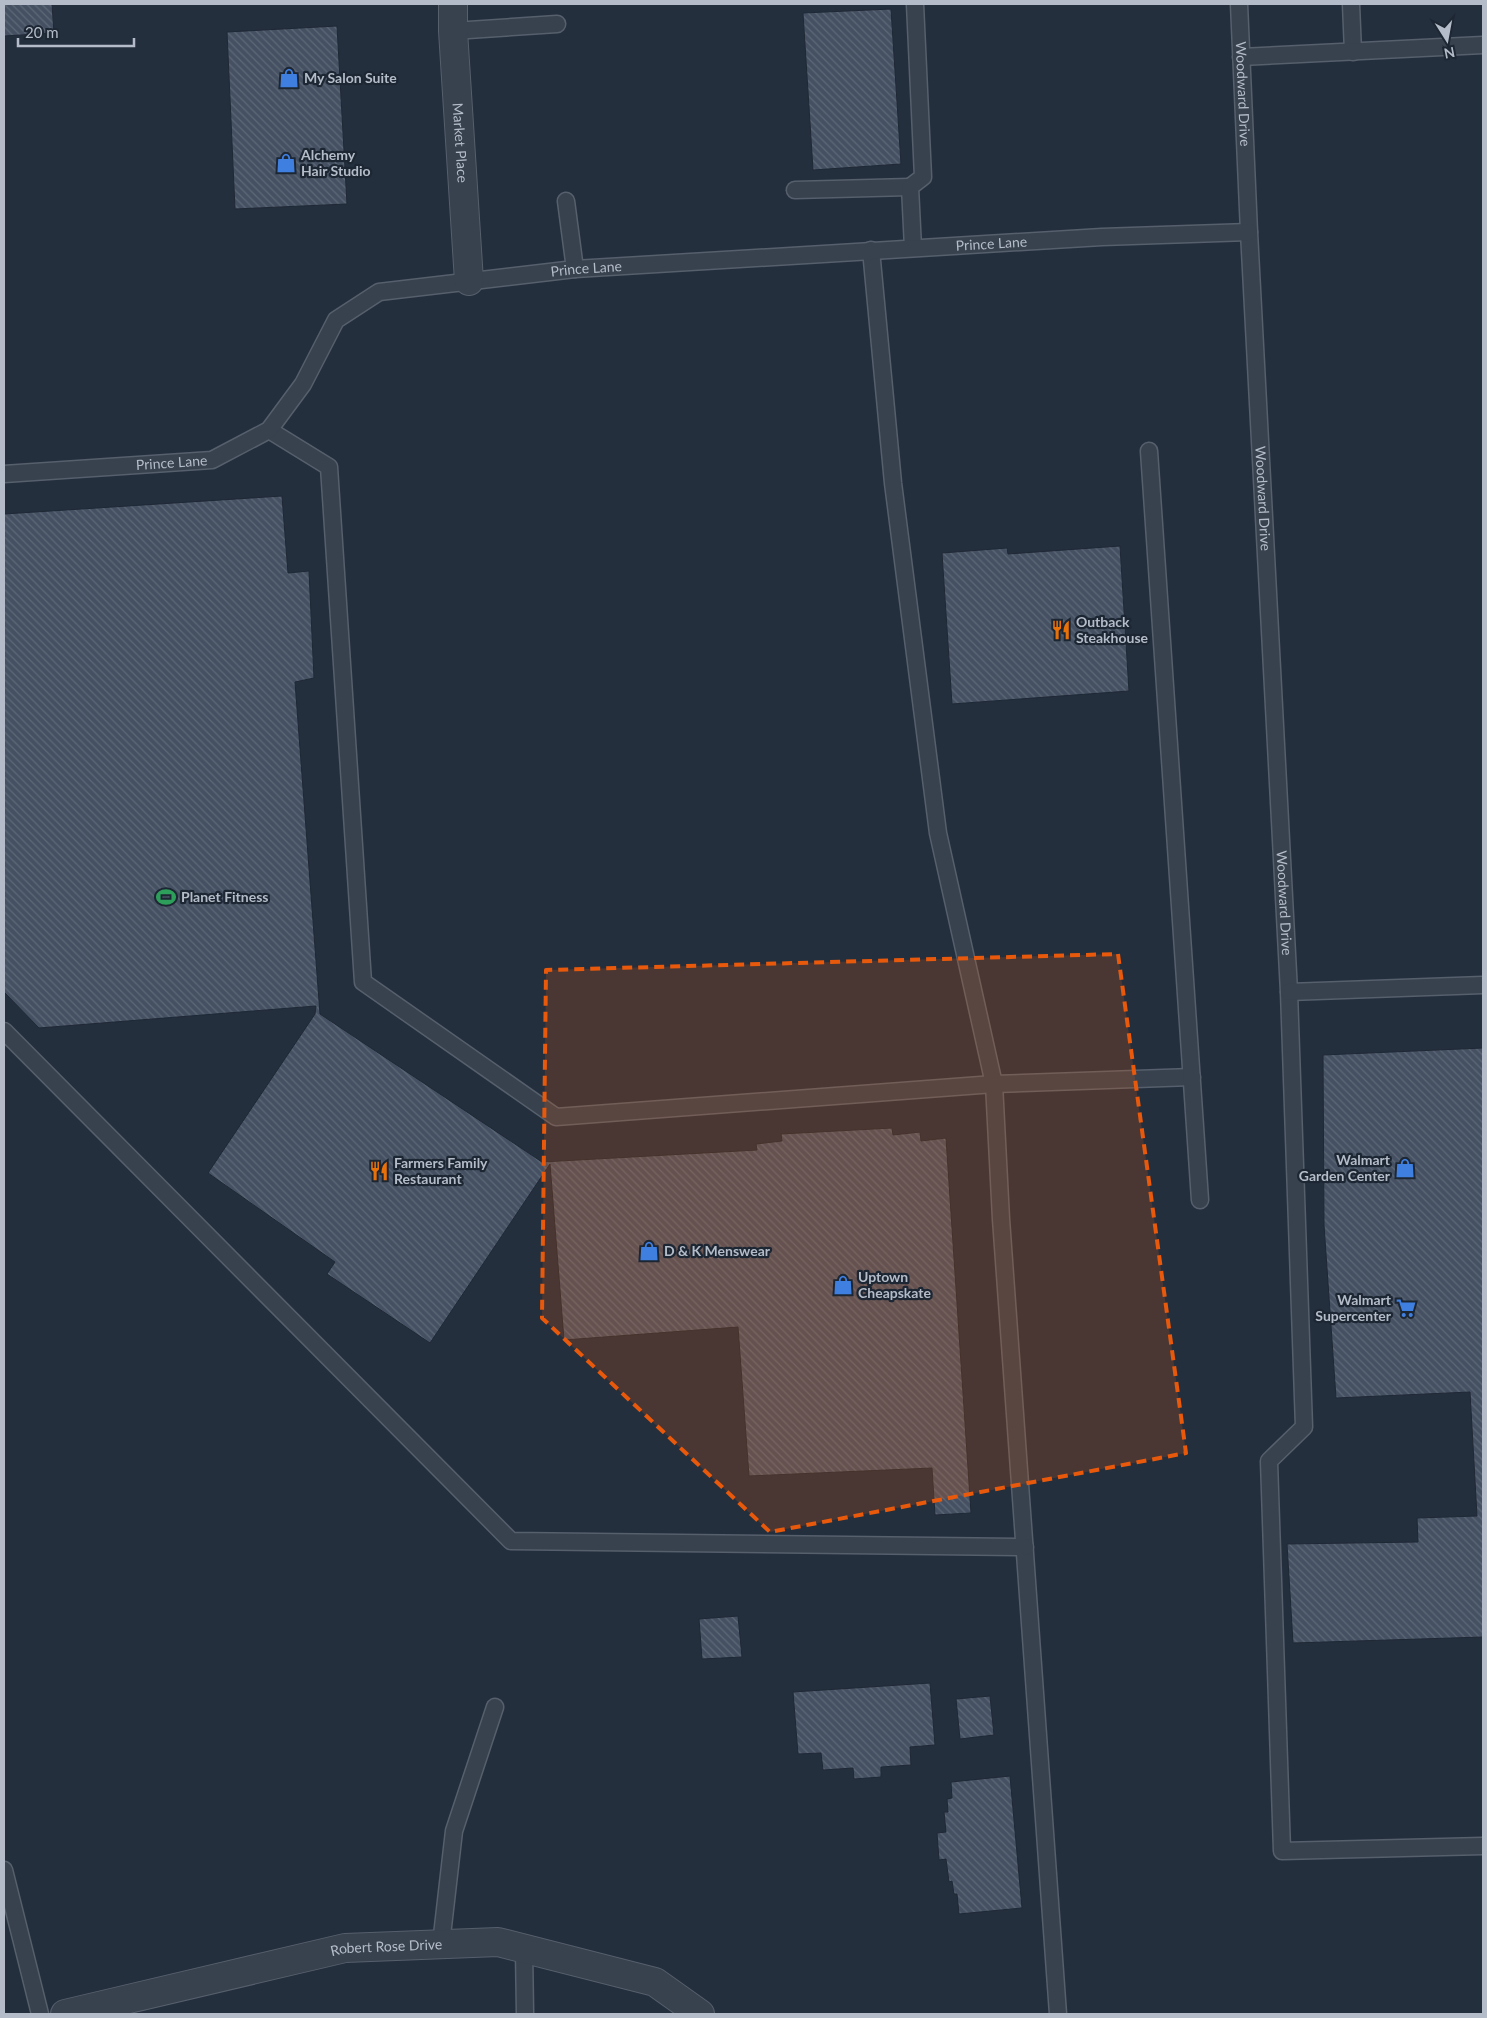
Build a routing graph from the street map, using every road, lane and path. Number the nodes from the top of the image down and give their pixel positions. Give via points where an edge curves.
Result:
1 (454, 4) edge
2 (916, 4) edge
3 (1239, 4) edge
4 (1350, 4) edge
5 (557, 24) dead end
6 (453, 31) junction
7 (1483, 45) edge
8 (1353, 52) junction
9 (1241, 58) junction
10 (910, 187) junction
11 (794, 190) dead end
12 (566, 201) dead end
13 (1249, 232) junction
14 (913, 248) junction
15 (871, 250) junction
16 (575, 269) junction
17 (469, 281) junction
18 (269, 430) junction
19 (1149, 451) dead end
20 (4, 474) edge
21 (1483, 984) edge
22 (1289, 992) junction
23 (4, 1031) edge
24 (1192, 1077) junction
25 (994, 1084) junction
26 (1200, 1200) dead end
27 (1025, 1547) junction
28 (495, 1707) dead end
29 (1483, 1846) edge
30 (4, 1870) edge
31 (441, 1944) junction
32 (524, 1949) junction
33 (40, 2014) edge
34 (65, 2014) edge
35 (525, 2014) edge
36 (700, 2014) edge
37 (1058, 2014) edge

1 - 6 street, Market Place
2 - 10 lane via 924,177
3 - 9 lane, Woodward Drive
4 - 8 lane
5 - 6 lane
6 - 17 street, Market Place
7 - 8 lane
8 - 9 lane
9 - 13 lane, Woodward Drive
10 - 11 lane
10 - 14 lane
12 - 16 lane
13 - 14 lane, Prince Lane
13 - 22 lane, Woodward Drive
14 - 15 lane, Prince Lane
15 - 16 lane, Prince Lane
15 - 25 lane via 893,483 938,833
16 - 17 lane, Prince Lane
17 - 18 lane, Prince Lane via 379,292 336,320 303,384
18 - 20 lane, Prince Lane via 212,460
18 - 25 lane via 329,467 363,982 556,1117
19 - 24 lane
21 - 22 lane
22 - 29 lane, Woodward Drive via 1304,1427 1269,1461 1282,1851
23 - 27 lane via 511,1542
24 - 25 lane
24 - 26 lane
25 - 27 lane
27 - 37 lane
28 - 31 lane via 454,1831
30 - 33 lane
31 - 32 street, Robert Rose Drive via 498,1942
31 - 34 street, Robert Rose Drive via 346,1948
32 - 35 lane
32 - 36 street, Robert Rose Drive via 655,1982

